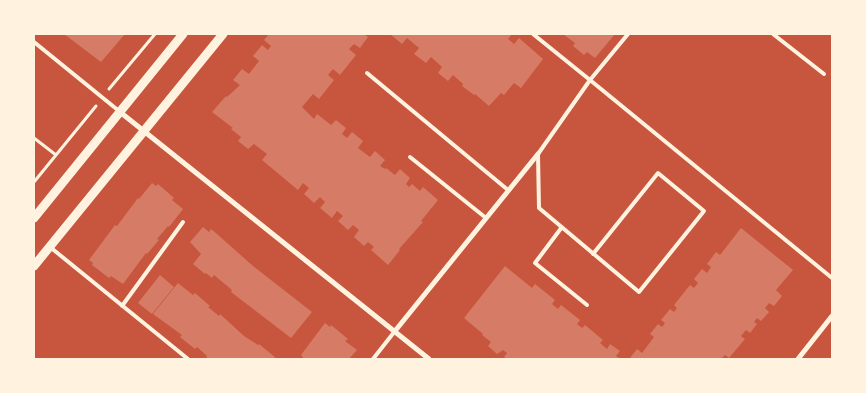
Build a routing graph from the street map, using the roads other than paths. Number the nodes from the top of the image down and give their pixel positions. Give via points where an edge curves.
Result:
1 (183, 34) edge
2 (223, 34) edge
3 (533, 34) edge
4 (628, 34) edge
5 (773, 34) edge
6 (34, 42) edge
7 (367, 73) dead end
8 (824, 74) dead end
9 (590, 80) junction
10 (120, 112) junction
11 (144, 130) junction
12 (538, 154) junction
13 (410, 157) dead end
14 (508, 190) junction
15 (34, 218) edge
16 (486, 218) junction
17 (183, 222) dead end
18 (562, 227) junction
19 (49, 247) junction
20 (593, 254) junction
21 (34, 266) edge
22 (832, 278) edge
23 (586, 305) dead end
24 (122, 306) junction
25 (832, 316) edge
26 (395, 331) junction
27 (188, 359) edge
28 (373, 359) edge
29 (429, 359) edge
30 (798, 359) edge

1 - 10 street
2 - 11 street
3 - 9 lane
4 - 9 lane
5 - 8 lane
6 - 10 lane
7 - 14 lane
9 - 12 lane
9 - 22 lane
10 - 11 street
10 - 15 street
11 - 19 street
11 - 26 street
12 - 14 street
12 - 18 lane via 539,208
13 - 16 lane
14 - 16 street
16 - 26 street
17 - 24 lane
18 - 20 lane
18 - 23 lane via 535,263
19 - 21 street
19 - 24 lane
20 - 20 lane via 639,292 704,211 658,173
24 - 27 lane
25 - 30 street
26 - 28 lane
26 - 29 street

